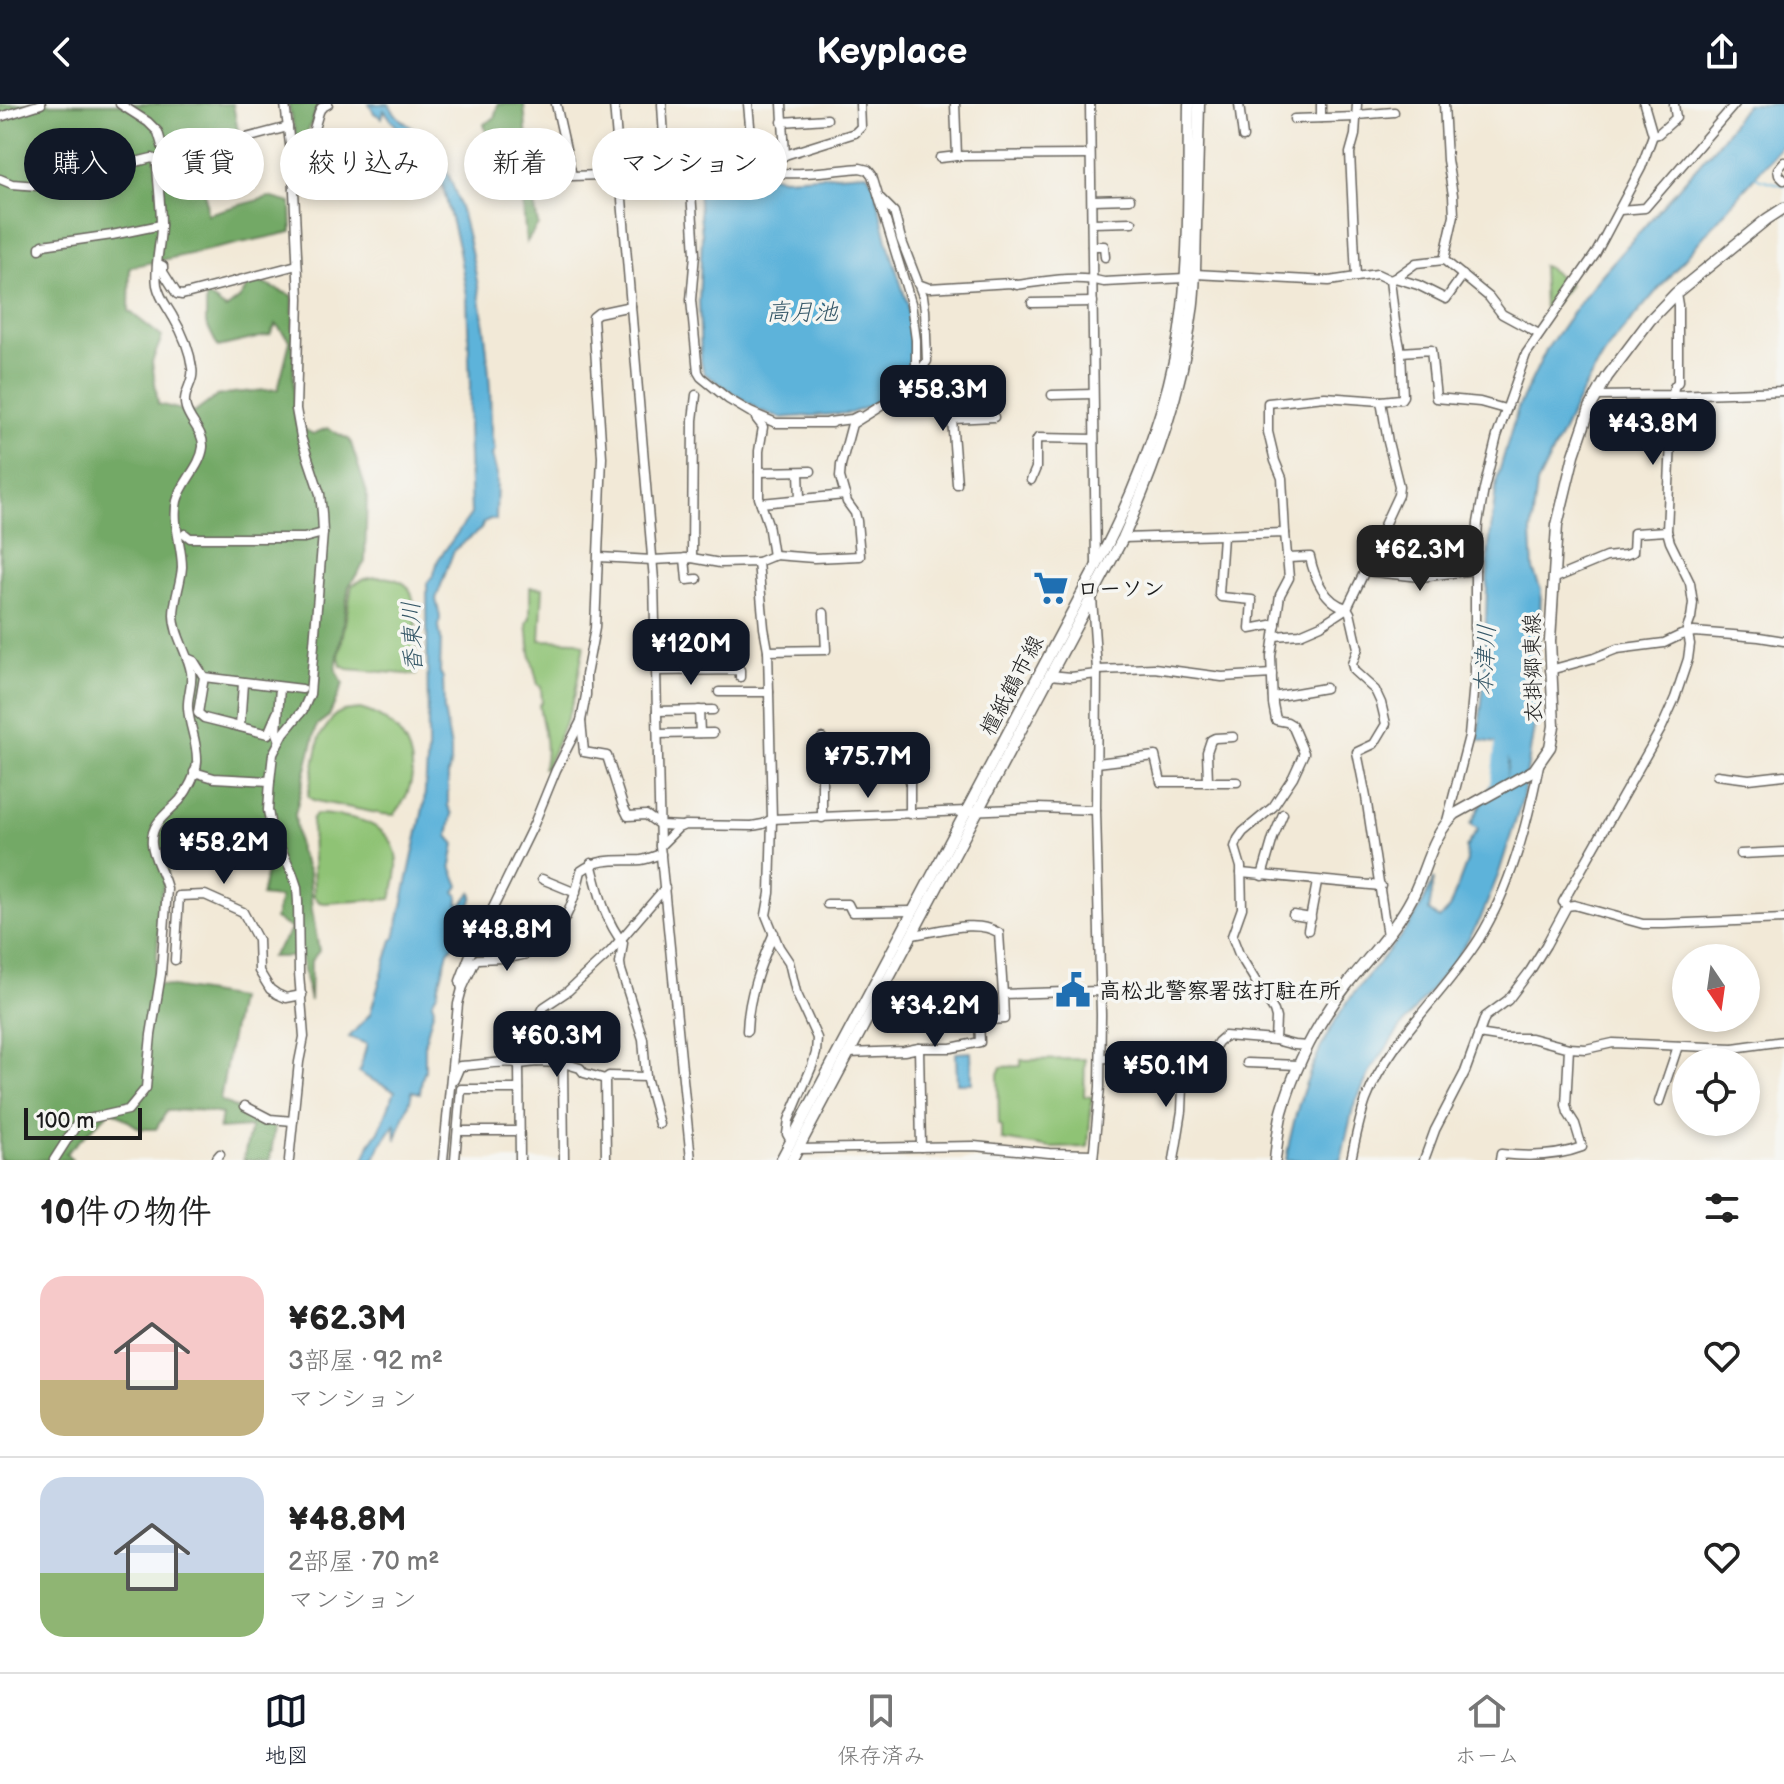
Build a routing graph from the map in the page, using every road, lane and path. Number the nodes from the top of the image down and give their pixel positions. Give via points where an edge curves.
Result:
1 (41, 104) edge
2 (120, 104) edge
3 (285, 104) edge
4 (310, 104) edge
5 (556, 104) edge
6 (614, 104) edge
7 (662, 104) edge
8 (748, 104) edge
9 (782, 104) edge
10 (860, 104) edge
11 (955, 104) edge
12 (1090, 104) edge
13 (1189, 104) edge
14 (1199, 104) edge
15 (1239, 104) edge
16 (1321, 104) edge
17 (1357, 104) edge
18 (1444, 104) edge
19 (1644, 104) edge
20 (1674, 104) edge
21 (1735, 104) edge
22 (324, 106) edge
23 (1394, 112) dead end
24 (1357, 116) junction
25 (0, 117) edge
26 (1321, 118) junction
27 (827, 119) dead end
28 (1294, 119) dead end
29 (782, 122) junction
30 (288, 127) joint
31 (154, 128) edge
32 (315, 128) edge
33 (616, 128) edge
34 (660, 128) edge
35 (751, 128) edge
36 (783, 128) edge
37 (264, 133) edge
38 (1653, 135) junction
39 (1243, 137) dead end
40 (787, 154) edge
41 (1090, 155) junction
42 (957, 156) junction
43 (152, 158) edge
44 (940, 158) dead end
45 (1784, 162) edge
46 (787, 173) edge
47 (592, 176) edge
48 (0, 179) edge
49 (1784, 180) edge
50 (879, 197) junction
51 (1130, 199) dead end
52 (159, 200) edge
53 (294, 200) edge
54 (622, 200) edge
55 (692, 200) edge
56 (1092, 200) junction
57 (1784, 208) edge
58 (1620, 210) junction
59 (1132, 222) dead end
60 (1092, 223) junction
61 (161, 225) junction
62 (1092, 246) junction
63 (40, 247) dead end
64 (1105, 257) dead end
65 (1444, 260) junction
66 (158, 265) junction
67 (297, 265) junction
68 (1463, 275) junction
69 (1190, 276) junction
70 (1356, 277) junction
71 (1092, 279) junction
72 (1392, 279) junction
73 (918, 284) junction
74 (1676, 293) junction
75 (1093, 302) junction
76 (1032, 303) dead end
77 (631, 306) junction
78 (1539, 334) junction
79 (1401, 352) junction
80 (923, 385) junction
81 (1784, 391) edge
82 (1093, 394) junction
83 (696, 395) dead end
84 (1052, 395) dead end
85 (1673, 395) junction
86 (1597, 396) junction
87 (1381, 401) junction
88 (881, 406) junction
89 (1505, 409) junction
90 (750, 412) junction
91 (994, 417) dead end
92 (952, 419) junction
93 (829, 422) junction
94 (852, 424) junction
95 (1094, 439) junction
96 (811, 471) dead end
97 (759, 472) junction
98 (799, 472) junction
99 (1031, 480) dead end
100 (957, 484) dead end
101 (845, 495) junction
102 (800, 499) junction
103 (761, 503) junction
104 (1667, 531) junction
105 (323, 533) junction
106 (1285, 533) junction
107 (185, 534) dead end
108 (1223, 536) junction
109 (1123, 538) junction
110 (773, 556) junction
111 (599, 557) junction
112 (689, 558) junction
113 (1288, 558) junction
114 (652, 560) junction
115 (758, 562) junction
116 (1096, 567) junction
117 (1475, 570) junction
118 (1364, 571) junction
119 (697, 579) dead end
120 (1553, 579) junction
121 (1092, 596) junction
122 (1347, 608) junction
123 (824, 613) dead end
124 (1276, 624) junction
125 (1687, 633) junction
126 (1275, 636) junction
127 (1784, 641) edge
128 (768, 651) junction
129 (186, 658) junction
130 (1550, 670) junction
131 (656, 671) junction
132 (1097, 672) junction
133 (1272, 674) junction
134 (1050, 675) junction
135 (204, 677) junction
136 (740, 677) dead end
137 (243, 683) junction
138 (280, 687) junction
139 (1325, 688) dead end
140 (302, 689) dead end
141 (719, 692) dead end
142 (769, 692) junction
143 (1273, 697) junction
144 (699, 710) junction
145 (713, 710) dead end
146 (657, 711) junction
147 (277, 713) junction
148 (581, 721) junction
149 (240, 726) junction
150 (700, 733) junction
151 (713, 733) dead end
152 (658, 734) junction
153 (1233, 737) dead end
154 (822, 738) dead end
155 (280, 741) junction
156 (910, 754) dead end
157 (1097, 763) junction
158 (1537, 768) junction
159 (194, 772) junction
160 (1717, 775) dead end
161 (1784, 775) edge
162 (270, 781) junction
163 (1208, 781) junction
164 (1237, 782) dead end
165 (1096, 810) junction
166 (978, 811) junction
167 (966, 812) junction
168 (910, 814) junction
169 (1283, 814) dead end
170 (1451, 817) junction
171 (822, 818) junction
172 (772, 819) junction
173 (660, 825) junction
174 (681, 826) junction
175 (660, 850) junction
176 (1784, 852) edge
177 (1740, 854) dead end
178 (591, 863) junction
179 (1241, 873) junction
180 (1262, 876) junction
181 (542, 879) dead end
182 (1317, 882) junction
183 (1381, 886) junction
184 (665, 888) junction
185 (576, 893) junction
186 (827, 904) dead end
187 (1567, 906) junction
188 (913, 911) junction
189 (1293, 915) dead end
190 (1311, 918) junction
191 (1784, 919) edge
192 (1308, 930) dead end
193 (774, 933) junction
194 (912, 935) junction
195 (1387, 936) junction
196 (621, 941) junction
197 (175, 960) dead end
198 (462, 989) junction
199 (1100, 991) junction
200 (1003, 994) junction
201 (302, 995) junction
202 (747, 1031) dead end
203 (1478, 1034) junction
204 (1275, 1040) junction
205 (1784, 1041) edge
206 (1308, 1046) junction
207 (1678, 1046) junction
208 (919, 1048) junction
209 (1569, 1048) junction
210 (848, 1053) junction
211 (1101, 1058) junction
212 (1184, 1061) junction
213 (537, 1062) junction
214 (563, 1063) junction
215 (1247, 1063) dead end
216 (519, 1064) junction
217 (1299, 1065) junction
218 (646, 1077) junction
219 (605, 1079) junction
220 (450, 1083) junction
221 (519, 1089) junction
222 (1659, 1102) dead end
223 (245, 1106) dead end
224 (293, 1121) junction
225 (659, 1124) dead end
226 (459, 1131) junction
227 (519, 1131) junction
228 (795, 1145) junction
229 (921, 1147) junction
230 (828, 1149) junction
231 (1093, 1157) edge
232 (54, 1160) edge
233 (289, 1160) edge
234 (443, 1160) edge
235 (455, 1160) edge
236 (520, 1160) edge
237 (564, 1160) edge
238 (606, 1160) edge
239 (691, 1160) edge
240 (781, 1160) edge
241 (792, 1160) edge
242 (830, 1160) edge
243 (1174, 1160) edge
244 (1275, 1160) edge
245 (1351, 1160) edge
246 (1424, 1160) edge
247 (1500, 1160) edge

1 - 25 street
2 - 31 street
3 - 30 street
4 - 22 street
5 - 47 street via 572,176
6 - 33 street
7 - 34 street
8 - 35 street
9 - 29 street
10 - 40 street via 861,127 855,133
11 - 42 street
12 - 41 street
13 - 69 main road, 檀紙鶴市線
14 - 69 main road, 檀紙鶴市線
15 - 39 street
16 - 26 street
17 - 24 street
18 - 65 street via 1454,215
19 - 38 street
20 - 38 street via 1676,118
21 - 58 street via 1645,208
22 - 32 street
23 - 24 street
24 - 26 street
24 - 70 street via 1350,153
26 - 28 street
27 - 29 street
29 - 36 street
30 - 37 street
38 - 58 street
41 - 42 street
41 - 56 street
42 - 44 street
43 - 48 street via 38,186
45 - 49 street via 1778,169
46 - 50 street via 868,170
50 - 73 street via 894,212
50 - 88 street via 911,303 916,340 916,378
51 - 56 street
52 - 61 street
53 - 67 street
54 - 77 street
55 - 90 street via 696,366 707,383
56 - 60 street
57 - 74 main road, 衣掛郷東線
58 - 78 street
59 - 60 street
60 - 62 street
61 - 63 street
61 - 66 street
62 - 64 street via 1104,246
62 - 71 street
65 - 68 street
65 - 72 street via 1416,263
66 - 67 street via 182,295
66 - 129 street via 159,293 186,344 193,370 185,406 203,446 175,514 182,564 174,614
67 - 105 street via 296,409 320,494
68 - 72 street via 1446,299
68 - 78 street via 1502,314
69 - 70 street via 1329,281
69 - 71 street
69 - 109 main road, 檀紙鶴市線 via 1192,311 1171,409
69 - 116 main road, 檀紙鶴市線 via 1162,409 1132,494
70 - 72 street via 1377,274
71 - 73 street via 929,288
71 - 75 street
72 - 79 street
73 - 80 street via 925,310
74 - 85 street via 1678,382
74 - 86 main road, 衣掛郷東線
75 - 76 street via 1055,307
75 - 82 street
77 - 111 street via 593,317 602,457
77 - 114 street
78 - 89 street
79 - 87 street via 1403,396
79 - 89 street via 1431,350 1436,398
80 - 88 street
80 - 92 street
81 - 85 street
82 - 84 street
82 - 95 street
83 - 112 street
85 - 86 street
85 - 104 street
86 - 120 main road, 衣掛郷東線 via 1562,498
87 - 106 street via 1325,397 1268,403 1268,432 1282,478
87 - 118 street via 1399,486
88 - 93 street
88 - 94 street
89 - 117 street via 1484,489
90 - 93 street via 776,423
90 - 97 street via 763,427
91 - 92 street
92 - 100 street
93 - 94 street
94 - 101 street via 841,465
95 - 99 street via 1038,438
95 - 116 street
96 - 98 street
97 - 98 street
97 - 103 street
98 - 102 street
101 - 102 street
101 - 110 street via 857,521 860,556
102 - 103 street
103 - 110 street
104 - 120 street via 1634,533 1633,552
104 - 125 street via 1690,583 1693,603
105 - 107 street via 304,538
105 - 155 street via 310,694
106 - 108 street
106 - 113 street
108 - 109 street
108 - 124 street via 1219,594 1252,600 1250,629
109 - 121 main road, 檀紙鶴市線
110 - 115 street
111 - 114 street
111 - 148 street
112 - 114 street
112 - 115 street
112 - 119 street via 687,580
113 - 122 street via 1310,557 1317,582 1335,603
113 - 124 street via 1289,578 1280,595
114 - 131 street
115 - 128 street
116 - 121 street
116 - 167 main road, 檀紙鶴市線
117 - 118 street via 1421,577
117 - 170 street via 1473,703
118 - 122 street
120 - 130 main road, 衣掛郷東線
121 - 132 street
121 - 134 main road, 檀紙鶴市線
122 - 126 street via 1300,634
122 - 183 street via 1358,648 1354,671 1375,690 1386,724 1374,744 1357,752
123 - 128 street via 826,650
124 - 126 street
125 - 127 street
125 - 130 street
125 - 187 street via 1688,659 1675,698 1563,902
126 - 133 street
128 - 142 street
129 - 135 street
129 - 159 street via 192,683 188,708 196,745
130 - 158 main road, 衣掛郷東線 via 1554,726 1550,747
131 - 136 street via 740,670
131 - 146 street
132 - 133 street via 1154,668 1222,677
132 - 134 street
132 - 157 street
133 - 143 street
134 - 166 main road, 檀紙鶴市線
135 - 137 street
135 - 149 street via 198,713
137 - 138 street
137 - 149 street
138 - 140 street
138 - 147 street
139 - 143 street
141 - 142 street
142 - 172 street
143 - 179 street via 1276,720 1292,725 1304,753 1273,807 1238,839
144 - 145 street
144 - 146 street
144 - 150 street
146 - 152 street
147 - 149 street via 268,734
147 - 155 street
148 - 173 street via 584,752 607,756 628,816 646,815
148 - 198 street via 469,957
150 - 151 street
150 - 152 street
152 - 173 street
153 - 163 street via 1211,740
154 - 171 street
155 - 162 street
156 - 168 street
157 - 163 street via 1155,756 1161,782
157 - 165 street
158 - 170 main road
158 - 245 street via 1496,908 1379,1074
159 - 162 street
159 - 232 street via 180,799 154,829 152,845 167,889 146,1088 128,1110 79,1121
160 - 161 street
162 - 201 street via 271,828 297,887
163 - 164 street
165 - 166 street
165 - 199 street
166 - 167 street
166 - 194 main road, 檀紙鶴市線
167 - 168 street
167 - 188 main road, 檀紙鶴市線
168 - 171 street
169 - 180 street
170 - 195 main road via 1417,890
171 - 172 street
172 - 174 street via 752,826
172 - 193 street via 766,915
173 - 174 street
173 - 175 street
174 - 175 street
175 - 178 street via 646,860
175 - 184 street
176 - 177 street
178 - 185 street via 581,871
178 - 196 street via 605,914
179 - 180 street
179 - 204 street via 1242,908 1232,936 1274,1011
180 - 182 street
181 - 185 street
182 - 183 street
182 - 190 street
183 - 195 street
184 - 196 street
184 - 239 street
185 - 198 street via 543,945 526,955 478,959
186 - 188 street via 848,904 852,912
187 - 191 street via 1643,924
187 - 203 street via 1530,971 1508,1000 1485,1017
188 - 228 main road, 檀紙鶴市線
189 - 190 street
190 - 192 street
193 - 202 street via 747,1010
193 - 228 street via 817,1038 812,1066 789,1120 787,1134
194 - 200 street via 948,927 992,928 999,933
194 - 210 main road, 檀紙鶴市線
195 - 206 main road via 1326,1014
196 - 213 street via 544,1007 537,1021
196 - 218 street via 621,970 643,1039
197 - 201 street via 179,896 205,895 243,912 258,940 259,971 270,989 286,998
198 - 220 street
199 - 200 street
199 - 211 street
200 - 208 street via 1004,1019 979,1021 980,1042
201 - 224 street via 304,1037
203 - 209 street via 1531,1038
203 - 246 street
204 - 206 street
204 - 212 street via 1225,1036 1209,1057
205 - 207 street via 1733,1048
206 - 217 main road
207 - 209 street via 1613,1043
207 - 222 street
208 - 210 street
208 - 229 street
209 - 247 street via 1566,1105 1582,1147 1525,1157 1501,1154
210 - 228 main road, 檀紙鶴市線
211 - 212 street
211 - 231 street
212 - 243 street
213 - 214 street
213 - 216 street
214 - 219 street
214 - 237 street
215 - 217 street
216 - 220 street via 460,1066
216 - 221 street
217 - 244 main road via 1281,1115
218 - 219 street
218 - 225 street
219 - 238 street
220 - 234 street
221 - 226 street via 461,1089
221 - 227 street
223 - 224 street via 270,1119
224 - 233 street
226 - 227 street
226 - 235 street
227 - 236 street
228 - 230 street
228 - 240 main road, 檀紙鶴市線
228 - 241 main road, 檀紙鶴市線
229 - 230 street
229 - 231 street via 974,1146
230 - 242 street

